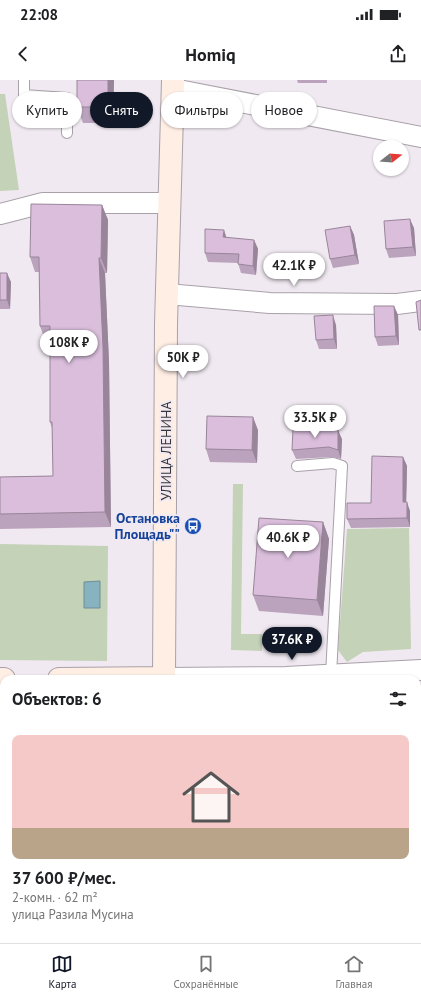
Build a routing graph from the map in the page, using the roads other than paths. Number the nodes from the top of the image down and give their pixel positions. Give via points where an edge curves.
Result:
1 (24, 80) edge
2 (173, 84) edge
3 (67, 133) dead end
4 (421, 137) edge
5 (169, 203) junction
6 (0, 214) edge
7 (167, 294) junction
8 (421, 301) edge
9 (297, 466) dead end
10 (421, 670) edge
11 (164, 675) edge
12 (331, 675) joint

1 - 3 lane via 24,95 67,98
2 - 4 street
2 - 5 main road, УЛИЦА ЛЕНИНА
5 - 6 street via 43,203
5 - 7 main road, УЛИЦА ЛЕНИНА
7 - 8 street via 270,303 397,304
7 - 11 main road, УЛИЦА ЛЕНИНА
9 - 12 lane via 333,463 342,466
10 - 12 street

